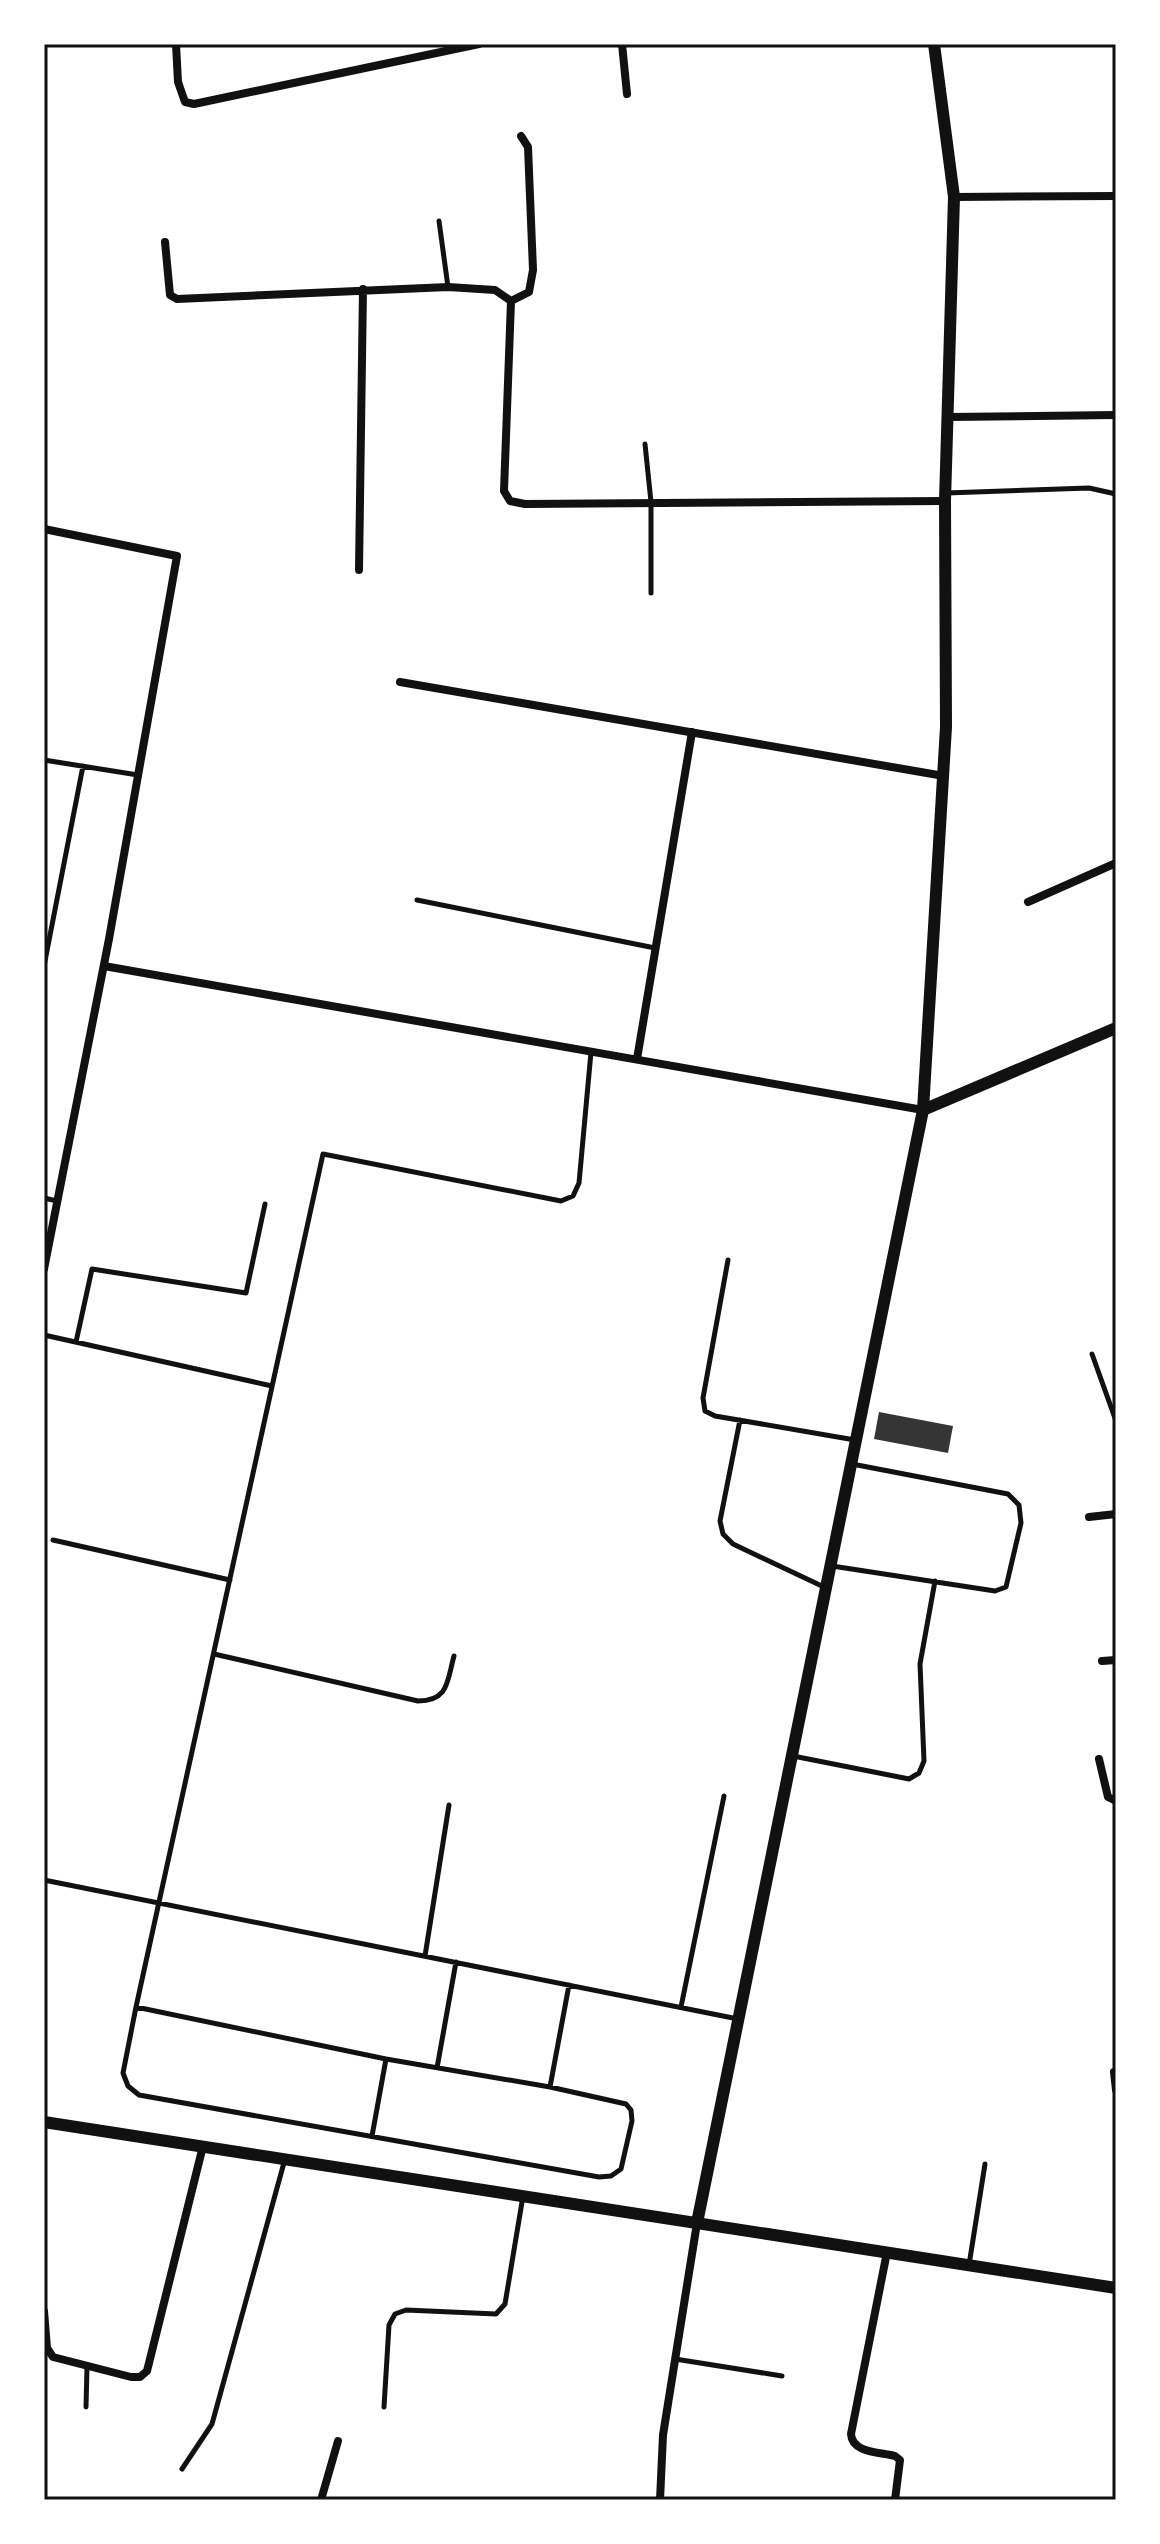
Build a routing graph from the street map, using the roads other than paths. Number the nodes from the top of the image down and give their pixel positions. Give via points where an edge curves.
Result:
1 (176, 44) edge
2 (479, 44) edge
3 (622, 44) edge
4 (934, 44) edge
5 (627, 94) dead end
6 (521, 136) dead end
7 (1116, 196) edge
8 (954, 197) junction
9 (439, 221) dead end
10 (165, 242) dead end
11 (448, 287) junction
12 (363, 289) junction
13 (511, 301) junction
14 (1116, 415) edge
15 (949, 417) junction
16 (645, 444) dead end
17 (1116, 494) edge
18 (945, 497) junction
19 (651, 502) junction
20 (44, 529) edge
21 (359, 570) dead end
22 (651, 593) dead end
23 (400, 682) dead end
24 (692, 732) junction
25 (44, 760) edge
26 (83, 766) junction
27 (138, 775) junction
28 (944, 776) junction
29 (1116, 863) edge
30 (417, 900) dead end
31 (1028, 902) dead end
32 (656, 948) junction
33 (44, 966) edge
34 (104, 966) junction
35 (1116, 1028) edge
36 (592, 1051) junction
37 (637, 1059) junction
38 (923, 1110) junction
39 (44, 1198) edge
40 (57, 1201) junction
41 (265, 1204) dead end
42 (728, 1260) dead end
43 (44, 1269) edge
44 (44, 1335) edge
45 (76, 1342) junction
46 (1092, 1354) dead end
47 (272, 1386) junction
48 (740, 1420) junction
49 (1116, 1421) edge
50 (856, 1440) junction
51 (851, 1464) junction
52 (1116, 1514) edge
53 (1089, 1517) dead end
54 (53, 1540) dead end
55 (831, 1566) junction
56 (230, 1580) junction
57 (935, 1581) junction
58 (826, 1588) junction
59 (214, 1654) junction
60 (454, 1656) dead end
61 (1116, 1660) edge
62 (1102, 1661) dead end
63 (792, 1756) junction
64 (1099, 1759) dead end
65 (724, 1796) dead end
66 (1116, 1801) edge
67 (449, 1805) dead end
68 (44, 1880) edge
69 (160, 1903) junction
70 (425, 1956) junction
71 (456, 1962) junction
72 (569, 1985) junction
73 (136, 2007) junction
74 (681, 2007) junction
75 (739, 2019) junction
76 (386, 2059) junction
77 (437, 2068) junction
78 (1114, 2072) edge
79 (550, 2087) junction
80 (1116, 2090) edge
81 (44, 2122) edge
82 (372, 2136) junction
83 (203, 2146) junction
84 (286, 2158) junction
85 (985, 2164) dead end
86 (524, 2195) junction
87 (697, 2223) junction
88 (887, 2252) junction
89 (969, 2265) junction
90 (1116, 2288) edge
91 (44, 2311) edge
92 (675, 2359) junction
93 (87, 2367) junction
94 (782, 2376) dead end
95 (86, 2407) dead end
96 (384, 2407) dead end
97 (338, 2441) dead end
98 (182, 2469) dead end
99 (321, 2500) edge
100 (621, 2500) edge
101 (660, 2500) edge
102 (895, 2500) edge

1 - 2 street via 180,94 194,104
3 - 5 street
4 - 8 street
6 - 13 street via 528,147 533,270 529,292
7 - 8 street
8 - 15 street
9 - 11 lane
10 - 12 street via 170,295 177,299
11 - 12 street
11 - 13 street via 488,288
12 - 21 street
13 - 19 street via 504,491 510,501
14 - 15 street
15 - 18 street
16 - 19 lane
17 - 18 lane via 1089,488
18 - 19 street
18 - 28 street
19 - 22 lane
20 - 27 street via 177,556
23 - 24 street
24 - 28 street
24 - 32 street
25 - 26 lane
26 - 27 lane
26 - 33 lane
27 - 34 street
28 - 38 street
29 - 31 street
30 - 32 lane
32 - 37 street
34 - 36 street
34 - 40 street
35 - 38 street
36 - 37 street
36 - 47 lane via 579,1183 573,1196 561,1201 323,1154
37 - 38 street
38 - 50 street
39 - 40 lane
40 - 43 street
41 - 45 lane via 246,1293 92,1269
42 - 48 lane via 703,1398 705,1411
44 - 45 lane
45 - 47 lane
46 - 49 lane
47 - 56 lane
48 - 50 lane
48 - 58 lane via 720,1521 723,1534 733,1544
50 - 51 street
51 - 55 street
51 - 57 lane via 1008,1494 1019,1505 1021,1523 1006,1587 995,1591
52 - 53 street
54 - 56 lane
55 - 57 lane
55 - 58 street
56 - 59 lane
57 - 63 lane via 920,1664 924,1761 919,1773 909,1779
58 - 63 street
59 - 60 lane via 418,1701 433,1701 443,1694
59 - 69 lane
61 - 62 street
63 - 75 street
64 - 66 street via 1108,1797
65 - 74 lane
67 - 70 lane
68 - 69 lane
69 - 70 lane
69 - 73 lane
70 - 71 lane
71 - 72 lane
71 - 77 lane
72 - 74 lane
72 - 79 lane
73 - 76 lane
73 - 82 lane via 123,2073 139,2095
74 - 75 lane
75 - 87 street
76 - 77 lane
76 - 82 lane
77 - 79 lane
78 - 80 street
79 - 82 lane via 626,2104 632,2121 621,2169 599,2177
81 - 83 street
83 - 84 street
83 - 93 street via 147,2371 131,2377
84 - 86 street
84 - 98 lane via 212,2424
85 - 89 lane
86 - 87 street
86 - 96 lane via 505,2304 496,2314 395,2314 389,2325
87 - 88 street
87 - 92 street
88 - 89 street
88 - 102 street via 851,2441 855,2447 900,2460
89 - 90 street
91 - 93 street via 47,2348 53,2357
92 - 94 lane
92 - 101 street
93 - 95 lane
97 - 99 street
100 - 101 lane

